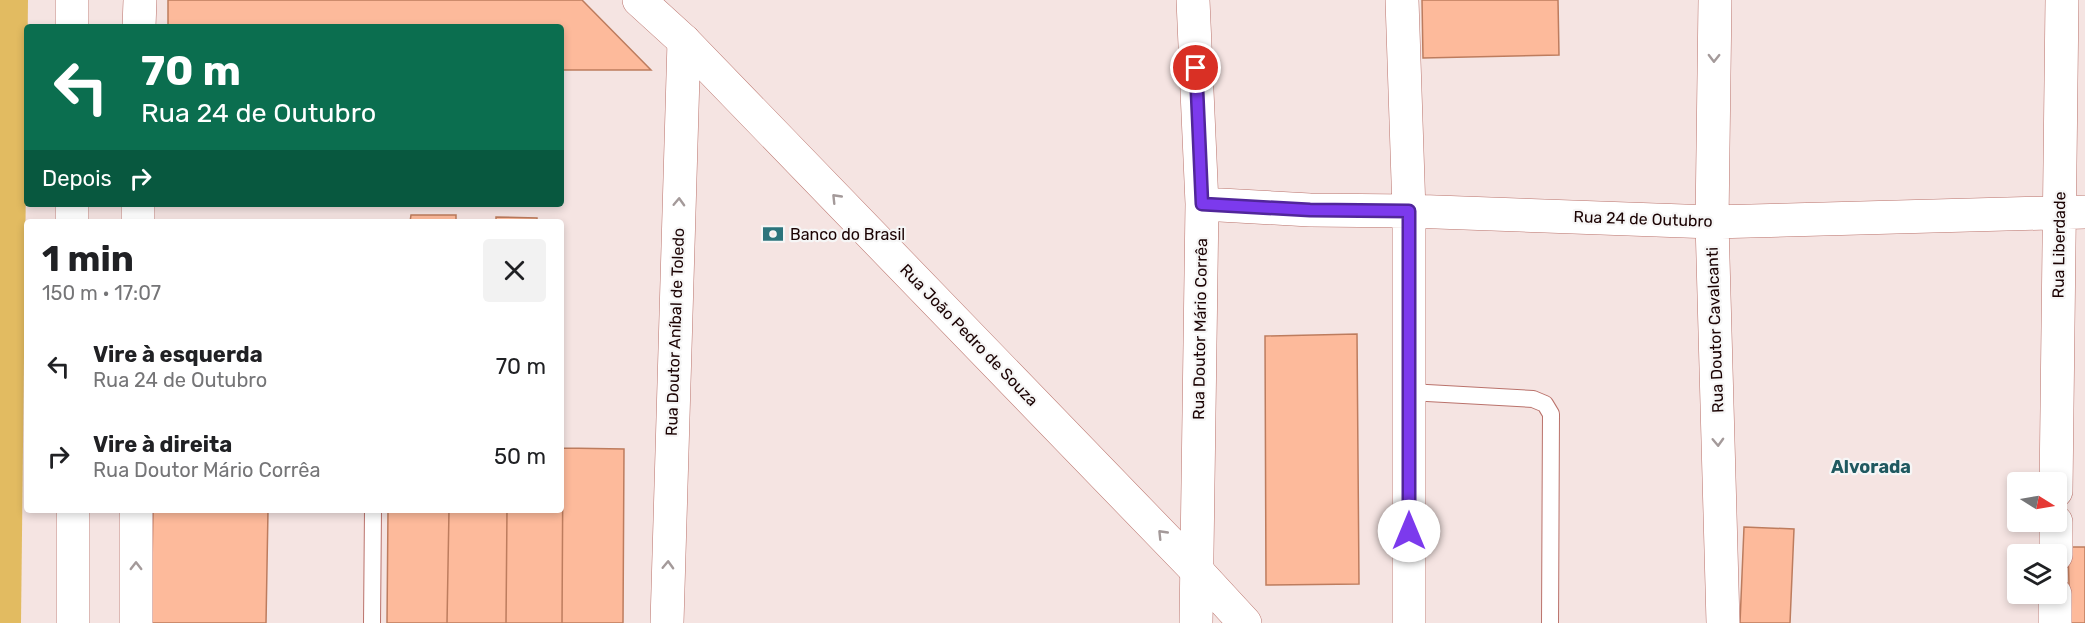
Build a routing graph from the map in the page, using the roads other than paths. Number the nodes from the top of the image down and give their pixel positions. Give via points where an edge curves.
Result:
1 (72, 0) edge
2 (140, 0) edge
3 (639, 0) edge
4 (1193, 0) edge
5 (1402, 0) edge
6 (1715, 0) edge
7 (2062, 0) edge
8 (72, 24) edge
9 (140, 24) edge
10 (684, 41) junction
11 (1202, 204) junction
12 (1409, 211) junction
13 (2072, 212) edge
14 (1712, 222) junction
15 (1409, 392) junction
16 (2057, 472) edge
17 (73, 513) edge
18 (136, 513) edge
19 (374, 513) edge
20 (1197, 571) junction
21 (2055, 604) edge
22 (73, 623) edge
23 (136, 623) edge
24 (372, 623) edge
25 (667, 623) edge
26 (1196, 623) edge
27 (1245, 623) edge
28 (1409, 623) edge
29 (1550, 623) edge
30 (1723, 623) edge
31 (2055, 623) edge

1 - 8 street
2 - 9 street
3 - 10 street, Rua João Pedro de Souza
4 - 11 street, Rua Doutor Mário Corrêa
5 - 12 street
6 -> 14 street, Rua Doutor Cavalcanti
7 - 13 street, Rua Liberdade
20 -> 10 street, Rua João Pedro de Souza
25 -> 10 street, Rua Doutor Aníbal de Toledo
11 - 12 street, Rua 24 de Outubro
11 - 20 street, Rua Doutor Mário Corrêa
12 - 14 street, Rua 24 de Outubro
12 - 15 street
13 - 14 street, Rua 24 de Outubro
13 - 16 street, Rua Liberdade
14 -> 30 street, Rua Doutor Cavalcanti
15 - 28 street
15 - 29 lane via 1533,399 1545,404 1551,414
17 - 22 street
23 -> 18 street
19 - 24 lane
20 - 26 street, Rua Doutor Mário Corrêa
20 - 27 street, Rua João Pedro de Souza
21 - 31 street

